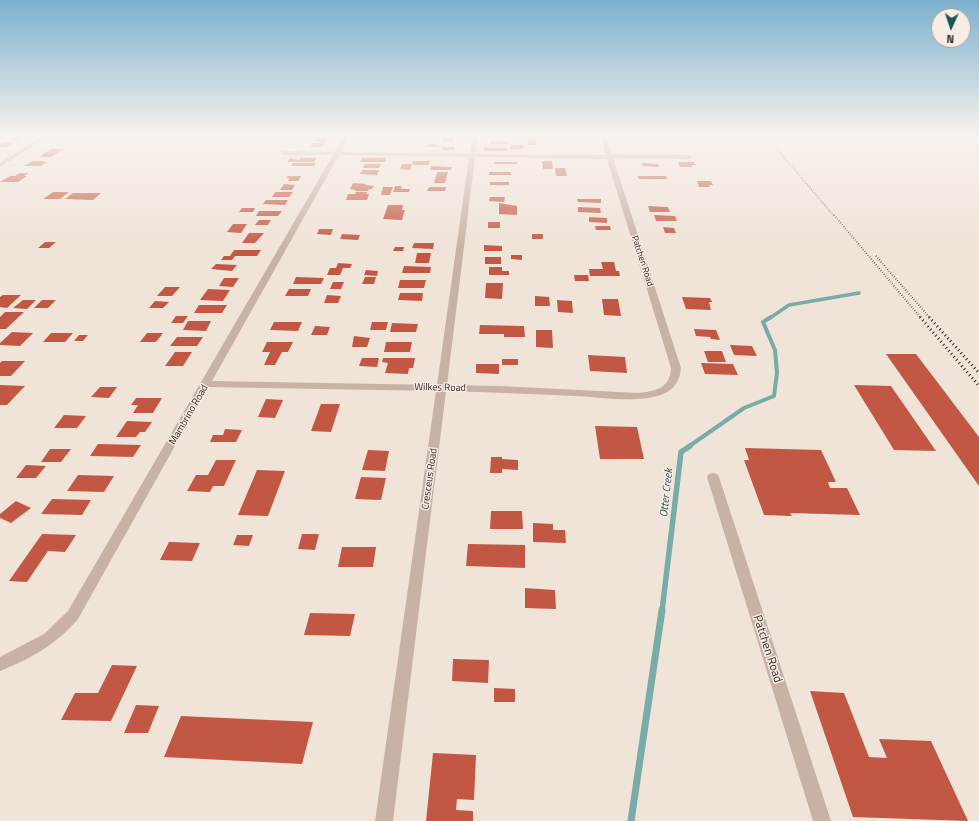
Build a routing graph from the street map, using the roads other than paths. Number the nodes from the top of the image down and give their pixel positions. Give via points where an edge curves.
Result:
1 (326, 174) edge
2 (470, 174) edge
3 (614, 174) edge
4 (206, 384) junction
5 (671, 385) joint
6 (442, 388) junction
7 (713, 477) dead end
8 (0, 664) edge
9 (384, 821) edge
10 (822, 821) edge

1 - 4 street, Mambrino Road
2 - 6 street, Cresceus Road
3 - 5 street, Patchen Road via 676,368 675,380
4 - 6 street, Wilkes Road
4 - 8 street, Mambrino Road via 73,615 50,639
5 - 6 street, Wilkes Road via 658,394 638,396
6 - 9 street, Cresceus Road
7 - 10 street, Patchen Road

